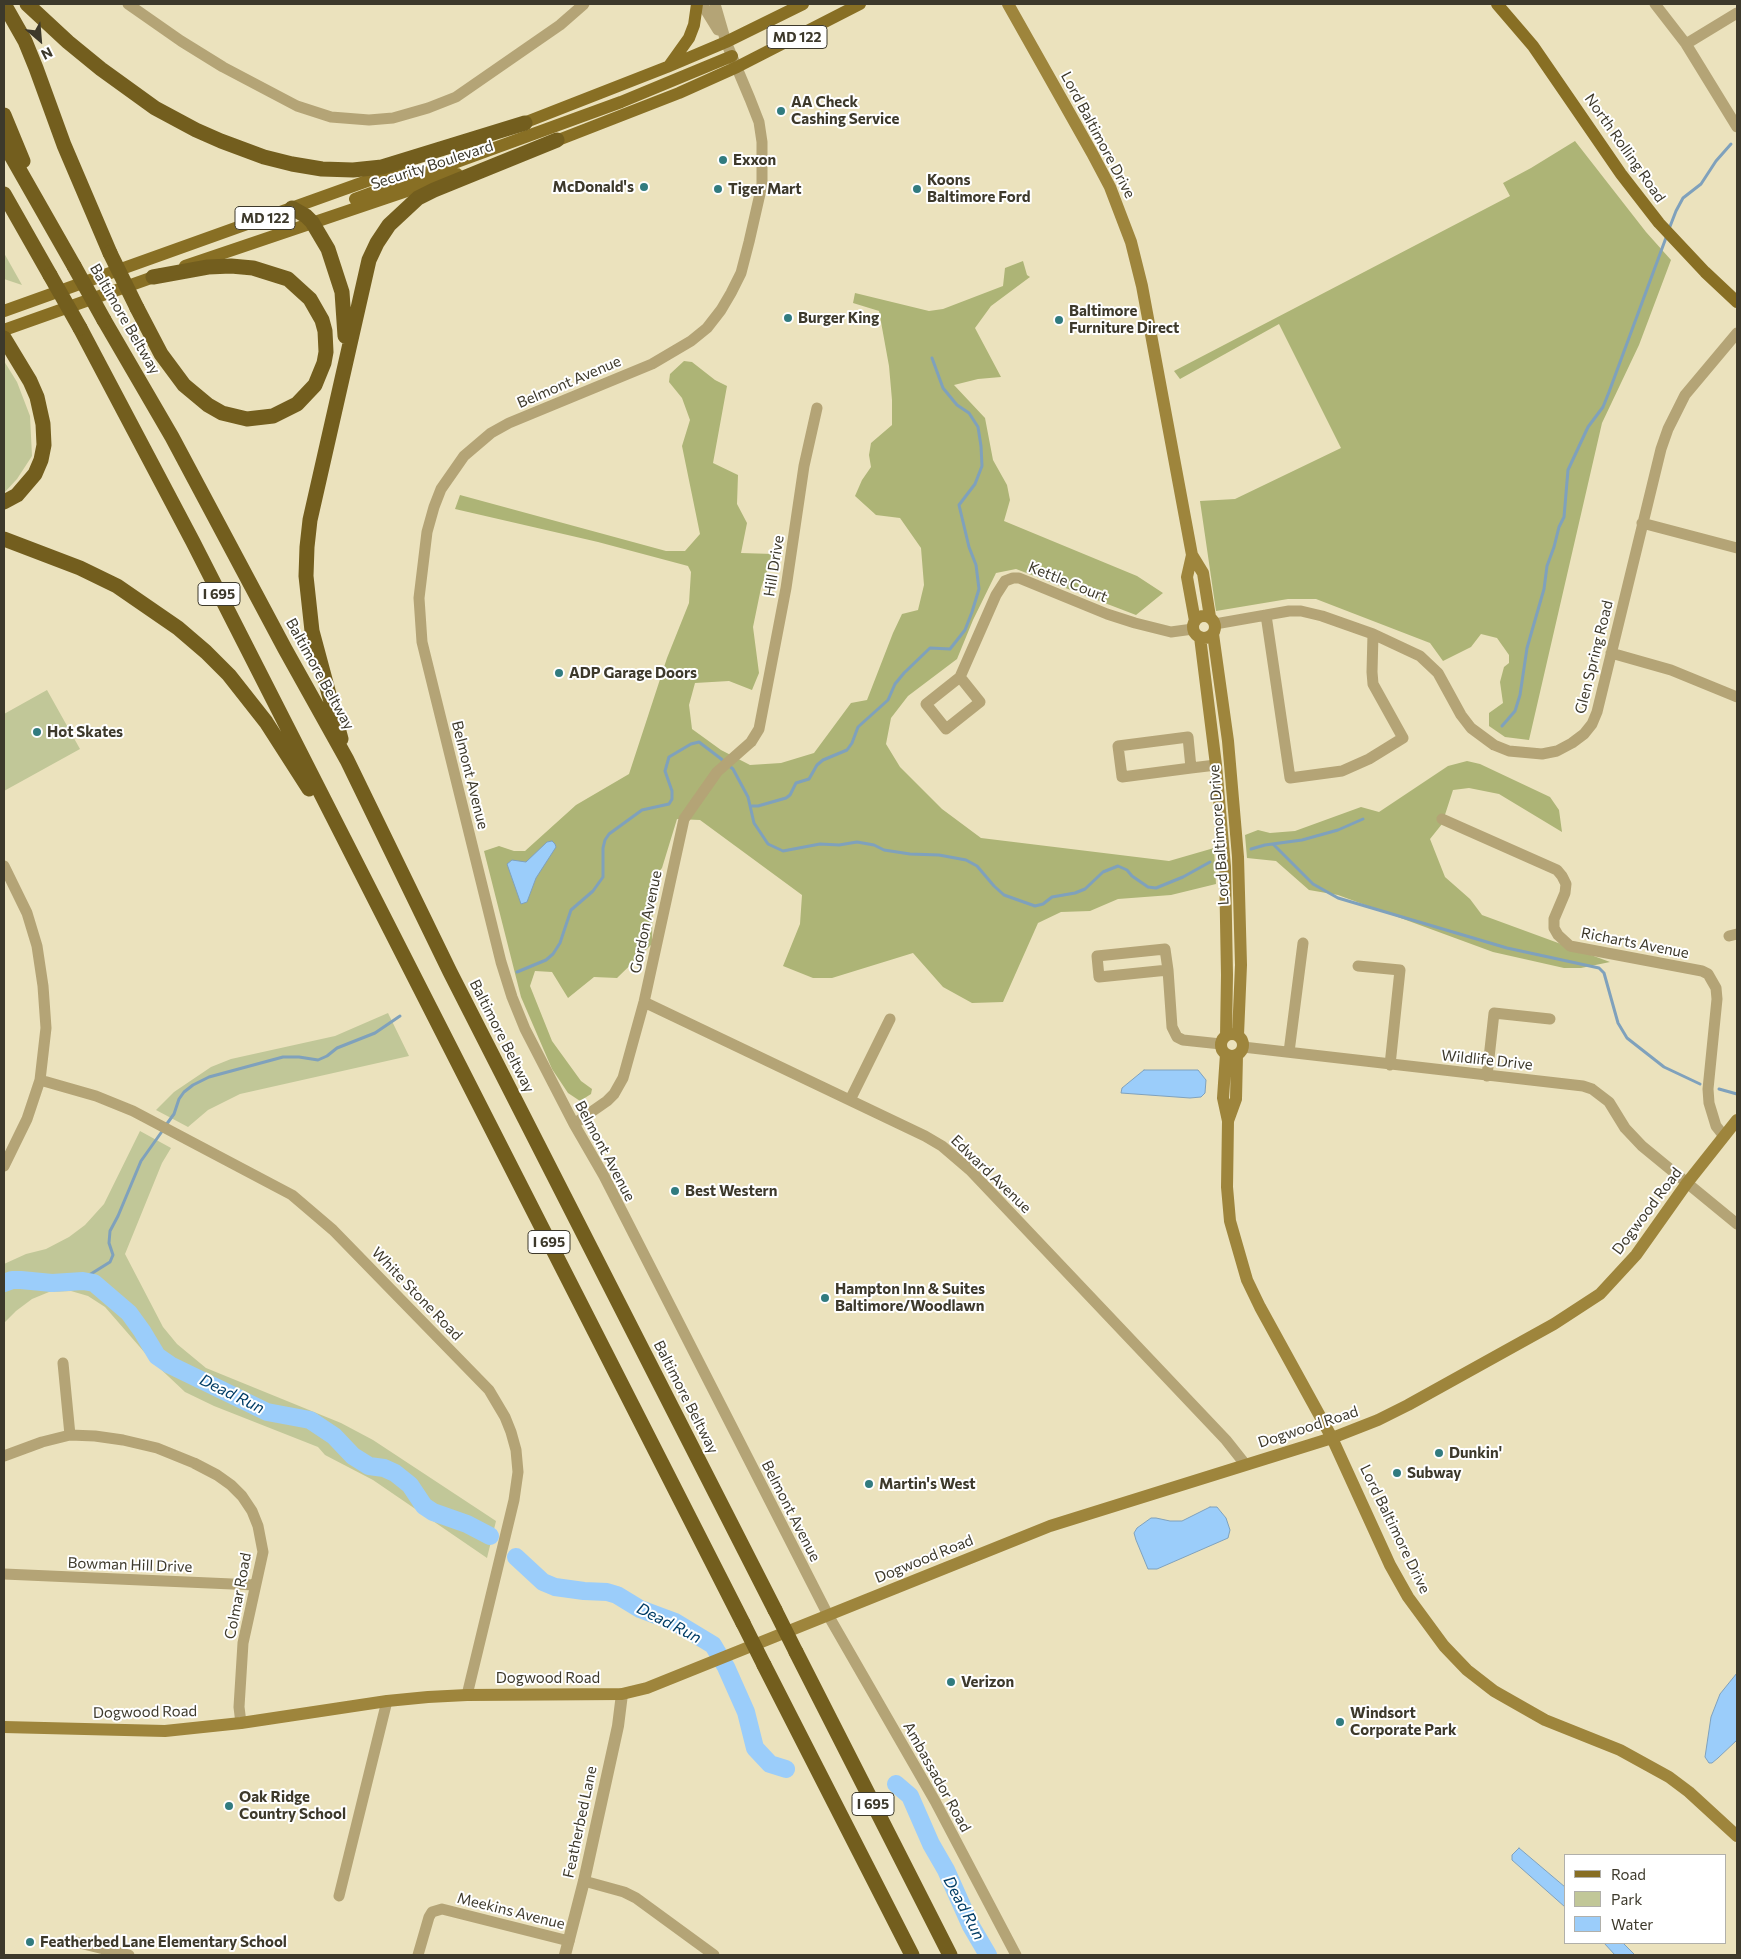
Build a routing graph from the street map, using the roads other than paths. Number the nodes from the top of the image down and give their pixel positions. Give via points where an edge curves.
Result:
1 (4, 4) edge
2 (27, 4) edge
3 (128, 4) edge
4 (584, 4) edge
5 (697, 4) edge
6 (702, 4) edge
7 (715, 4) edge
8 (803, 4) edge
9 (860, 4) edge
10 (1008, 4) edge
11 (1497, 4) edge
12 (1654, 4) edge
13 (1737, 12) edge
14 (726, 42) junction
15 (1686, 44) junction
16 (734, 62) junction
17 (667, 67) junction
18 (4, 115) edge
19 (525, 123) junction
20 (1737, 127) edge
21 (557, 140) junction
22 (4, 143) edge
23 (4, 194) edge
24 (4, 208) edge
25 (292, 208) junction
26 (49, 222) junction
27 (312, 222) junction
28 (35, 248) junction
29 (153, 277) junction
30 (1737, 302) edge
31 (4, 311) edge
32 (5, 332) edge
33 (1737, 333) edge
34 (344, 368) junction
35 (817, 408) dead end
36 (4, 502) edge
37 (1642, 524) junction
38 (4, 539) edge
39 (1737, 548) edge
40 (1192, 554) junction
41 (1266, 615) junction
42 (1213, 625) junction
43 (1196, 629) junction
44 (1373, 634) junction
45 (1611, 654) junction
46 (960, 677) junction
47 (1737, 697) edge
48 (759, 729) joint
49 (347, 760) junction
50 (1216, 765) junction
51 (1192, 768) junction
52 (1442, 819) dead end
53 (355, 861) junction
54 (4, 866) edge
55 (1303, 943) dead end
56 (1358, 966) dead end
57 (1168, 970) junction
58 (644, 1002) junction
59 (890, 1019) dead end
60 (1550, 1019) dead end
61 (1232, 1045) junction
62 (1289, 1052) junction
63 (1390, 1065) junction
64 (1487, 1076) junction
65 (40, 1080) junction
66 (850, 1100) junction
67 (1737, 1120) edge
68 (574, 1124) junction
69 (1724, 1136) junction
70 (4, 1166) edge
71 (1687, 1184) junction
72 (1737, 1224) edge
73 (63, 1363) dead end
74 (70, 1435) junction
75 (1332, 1438) junction
76 (4, 1456) edge
77 (1245, 1464) junction
78 (4, 1574) edge
79 (256, 1585) junction
80 (828, 1615) junction
81 (622, 1694) junction
82 (467, 1695) junction
83 (387, 1701) junction
84 (241, 1723) junction
85 (4, 1727) edge
86 (1737, 1836) edge
87 (584, 1881) junction
88 (338, 1896) dead end
89 (70, 1941) dead end
90 (569, 1941) junction
91 (129, 1955) edge
92 (418, 1955) edge
93 (565, 1955) edge
94 (714, 1955) edge
95 (912, 1955) edge
96 (950, 1955) edge
97 (1016, 1955) edge

1 - 29 highway, bridge via 25,41 64,145 110,253 161,354 184,385 222,413 247,419 273,416 297,404 315,385 326,352 322,320 310,299 288,280 253,268 231,266
2 - 19 highway via 101,69 155,108 221,141 292,164 322,169 382,167
3 - 4 street via 235,74 290,103 331,117 369,120 393,118 456,97 560,25
5 - 17 main road via 689,38
6 - 14 street, Belmont Avenue
7 - 14 street, Belmont Avenue
8 - 14 main road, Security Boulevard / MD 122
9 - 16 main road, Security Boulevard / MD 122
10 - 40 main road, Lord Baltimore Drive via 1110,187 1131,242
11 - 30 main road, North Rolling Road via 1533,46 1661,226
12 - 15 street
13 - 15 street
14 - 16 street, Belmont Avenue
14 - 17 main road, Security Boulevard / MD 122
15 - 20 street
16 - 21 main road, Security Boulevard / MD 122 via 679,93
16 - 27 main road via 317,212
16 - 68 street, Belmont Avenue via 759,122 762,185 741,273 721,310 691,341 652,364 509,423 474,445 441,488 425,550 419,598 422,642 494,937 525,1028
17 - 19 main road, Security Boulevard / MD 122
18 - 26 highway
19 - 25 main road, Security Boulevard / MD 122
21 - 27 main road, Security Boulevard / MD 122
21 - 34 highway via 418,198 389,225 369,260
22 - 26 highway, Baltimore Beltway / I 695
23 - 28 highway, I 695
24 - 28 highway
25 - 27 highway
25 - 31 main road, Security Boulevard / MD 122
26 - 49 highway, Baltimore Beltway / I 695, bridge via 172,436
27 - 29 main road, Security Boulevard / MD 122
27 - 34 highway via 328,249 342,292
28 - 53 highway, I 695, bridge via 193,542
29 - 32 main road, Security Boulevard / MD 122
32 - 36 highway via 37,397 44,445 35,474 17,495
33 - 37 street, Glen Spring Road via 1697,380 1676,412 1661,449
34 - 49 highway via 310,520 306,576 315,646
35 - 48 street, Hill Drive
37 - 39 street
37 - 45 street, Glen Spring Road
38 - 53 highway via 80,568 116,586 165,618 206,652 266,722
40 - 42 main road, Lord Baltimore Drive via 1203,573
40 - 43 main road, Lord Baltimore Drive via 1187,577
41 - 42 street, Glen Spring Road
41 - 44 street, Glen Spring Road via 1289,611 1311,613
41 - 44 street via 1290,778 1342,771 1403,738 1373,684
42 - 43 main road via 1200,617
42 - 43 main road via 1207,638
42 - 61 main road, Lord Baltimore Drive via 1238,857 1241,965
43 - 46 street, Kettle Court via 1171,632 1135,623 1012,578 1005,581 996,595
43 - 50 main road, Lord Baltimore Drive
44 - 45 street, Glen Spring Road via 1411,650 1430,664 1461,715 1482,737 1509,752 1525,754 1557,751 1584,734 1597,712
45 - 47 street via 1671,670
46 - 46 street, Kettle Court via 926,704 946,730 980,702
48 - 58 street, Gordon Avenue via 751,742 703,789 684,819
49 - 96 highway, Baltimore Beltway / I 695, bridge via 450,972
50 - 51 street
50 - 61 main road, Lord Baltimore Drive via 1222,820
51 - 51 street via 1122,777 1118,746 1188,737
52 - 69 street, Richarts Avenue via 1557,870 1566,884 1554,928 1570,946 1708,974 1716,988 1717,999 1709,1103 1716,1126
53 - 95 highway, I 695, bridge
54 - 65 street via 26,912 42,974 46,1028
55 - 62 street
56 - 63 street via 1400,970
57 - 57 street, Wildlife Drive via 1165,949 1097,956 1099,977
57 - 61 street, Wildlife Drive via 1172,1027 1177,1037
58 - 66 street, Edward Avenue
58 - 68 street, Gordon Avenue via 619,1087 607,1101
59 - 66 street
60 - 64 street via 1494,1013
61 - 62 street, Wildlife Drive
61 - 75 main road, Lord Baltimore Drive via 1236,1099 1228,1121 1230,1221 1245,1273 1260,1307
62 - 63 street, Wildlife Drive
63 - 64 street, Wildlife Drive
64 - 71 street, Wildlife Drive via 1592,1089 1609,1102 1625,1128 1642,1146
65 - 70 street via 27,1119
65 - 82 street, White Stone Road via 133,1110 292,1196 334,1230 489,1390 505,1417 516,1450 518,1472
66 - 77 street, Edward Avenue via 925,1136 956,1157 1226,1440
67 - 69 main road, Dogwood Road
68 - 80 street, Belmont Avenue via 604,1176
69 - 71 main road, Dogwood Road
71 - 72 street, Wildlife Drive
71 - 75 main road, Dogwood Road via 1636,1255 1600,1294 1581,1308 1408,1405
73 - 74 street
74 - 76 street, Colmar Road
74 - 79 street, Colmar Road via 123,1440 157,1448 194,1463 231,1485 252,1511 262,1539
75 - 77 main road, Dogwood Road
75 - 86 main road, Lord Baltimore Drive via 1408,1597 1438,1639 1467,1670 1521,1708 1620,1750 1670,1777
77 - 80 main road, Dogwood Road via 1050,1526
78 - 79 street, Bowman Hill Drive
79 - 84 street, Colmar Road via 243,1643
80 - 81 main road, Dogwood Road via 647,1688
80 - 97 street, Ambassador Road via 935,1802
81 - 82 main road, Dogwood Road
81 - 87 street, Featherbed Lane
82 - 83 main road, Dogwood Road
83 - 84 main road, Dogwood Road
83 - 88 street
84 - 85 main road, Dogwood Road via 165,1731
87 - 90 street, Featherbed Lane
87 - 94 street via 636,1898
89 - 91 street
90 - 92 street, Meekins Avenue via 438,1910 429,1917
90 - 93 street, Featherbed Lane

